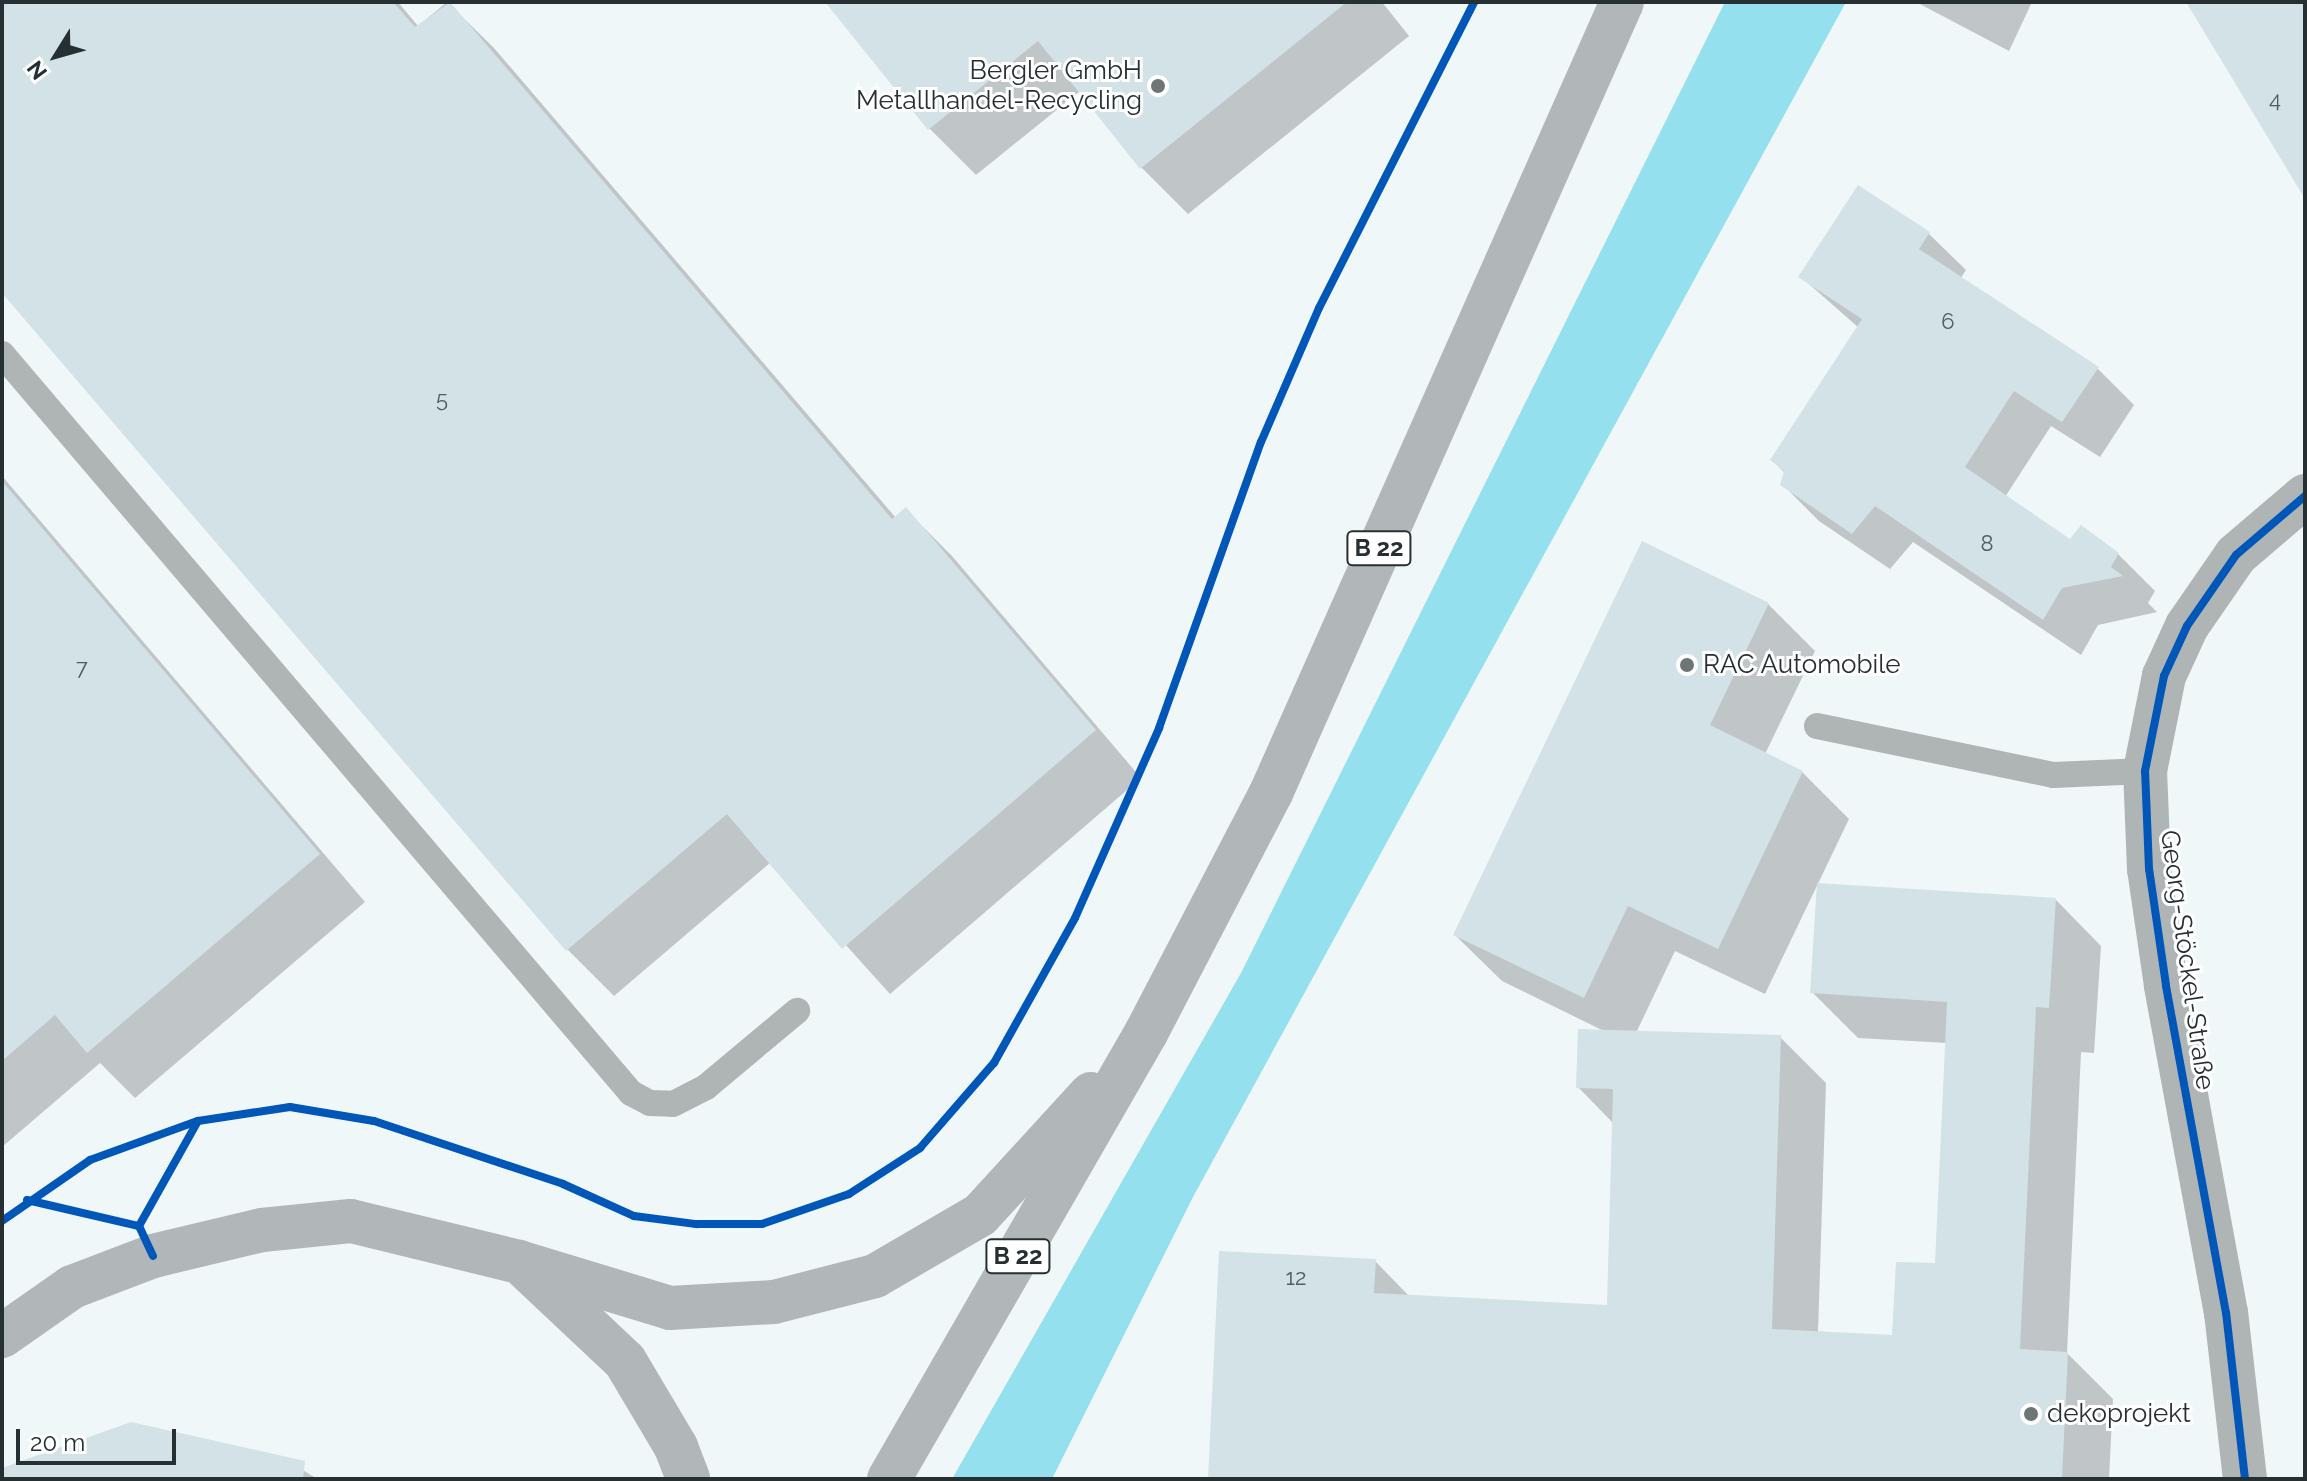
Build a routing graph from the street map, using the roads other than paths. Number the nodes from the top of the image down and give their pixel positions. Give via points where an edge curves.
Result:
1 (1622, 2) edge
2 (2, 354) edge
3 (2305, 496) edge
4 (1817, 726) dead end
5 (2145, 771) junction
6 (797, 1011) dead end
7 (1146, 1033) junction
8 (519, 1262) junction
9 (2, 1336) edge
10 (688, 1479) edge
11 (889, 1479) edge
12 (2245, 1479) edge

1 - 7 main road, B 22 via 1271,793
2 - 6 lane via 631,1093 650,1103 673,1104 706,1087
3 - 5 street, Georg-Stöckel-Straße via 2236,555 2187,626 2164,676
4 - 5 lane via 2053,775
5 - 12 street, Georg-Stöckel-Straße via 2160,942 2226,1313
7 - 8 main road via 980,1215 875,1276 774,1302 670,1308
7 - 11 main road, B 22
8 - 9 main road via 351,1221 262,1230 153,1256 72,1287
8 - 10 main road via 625,1361 676,1447

